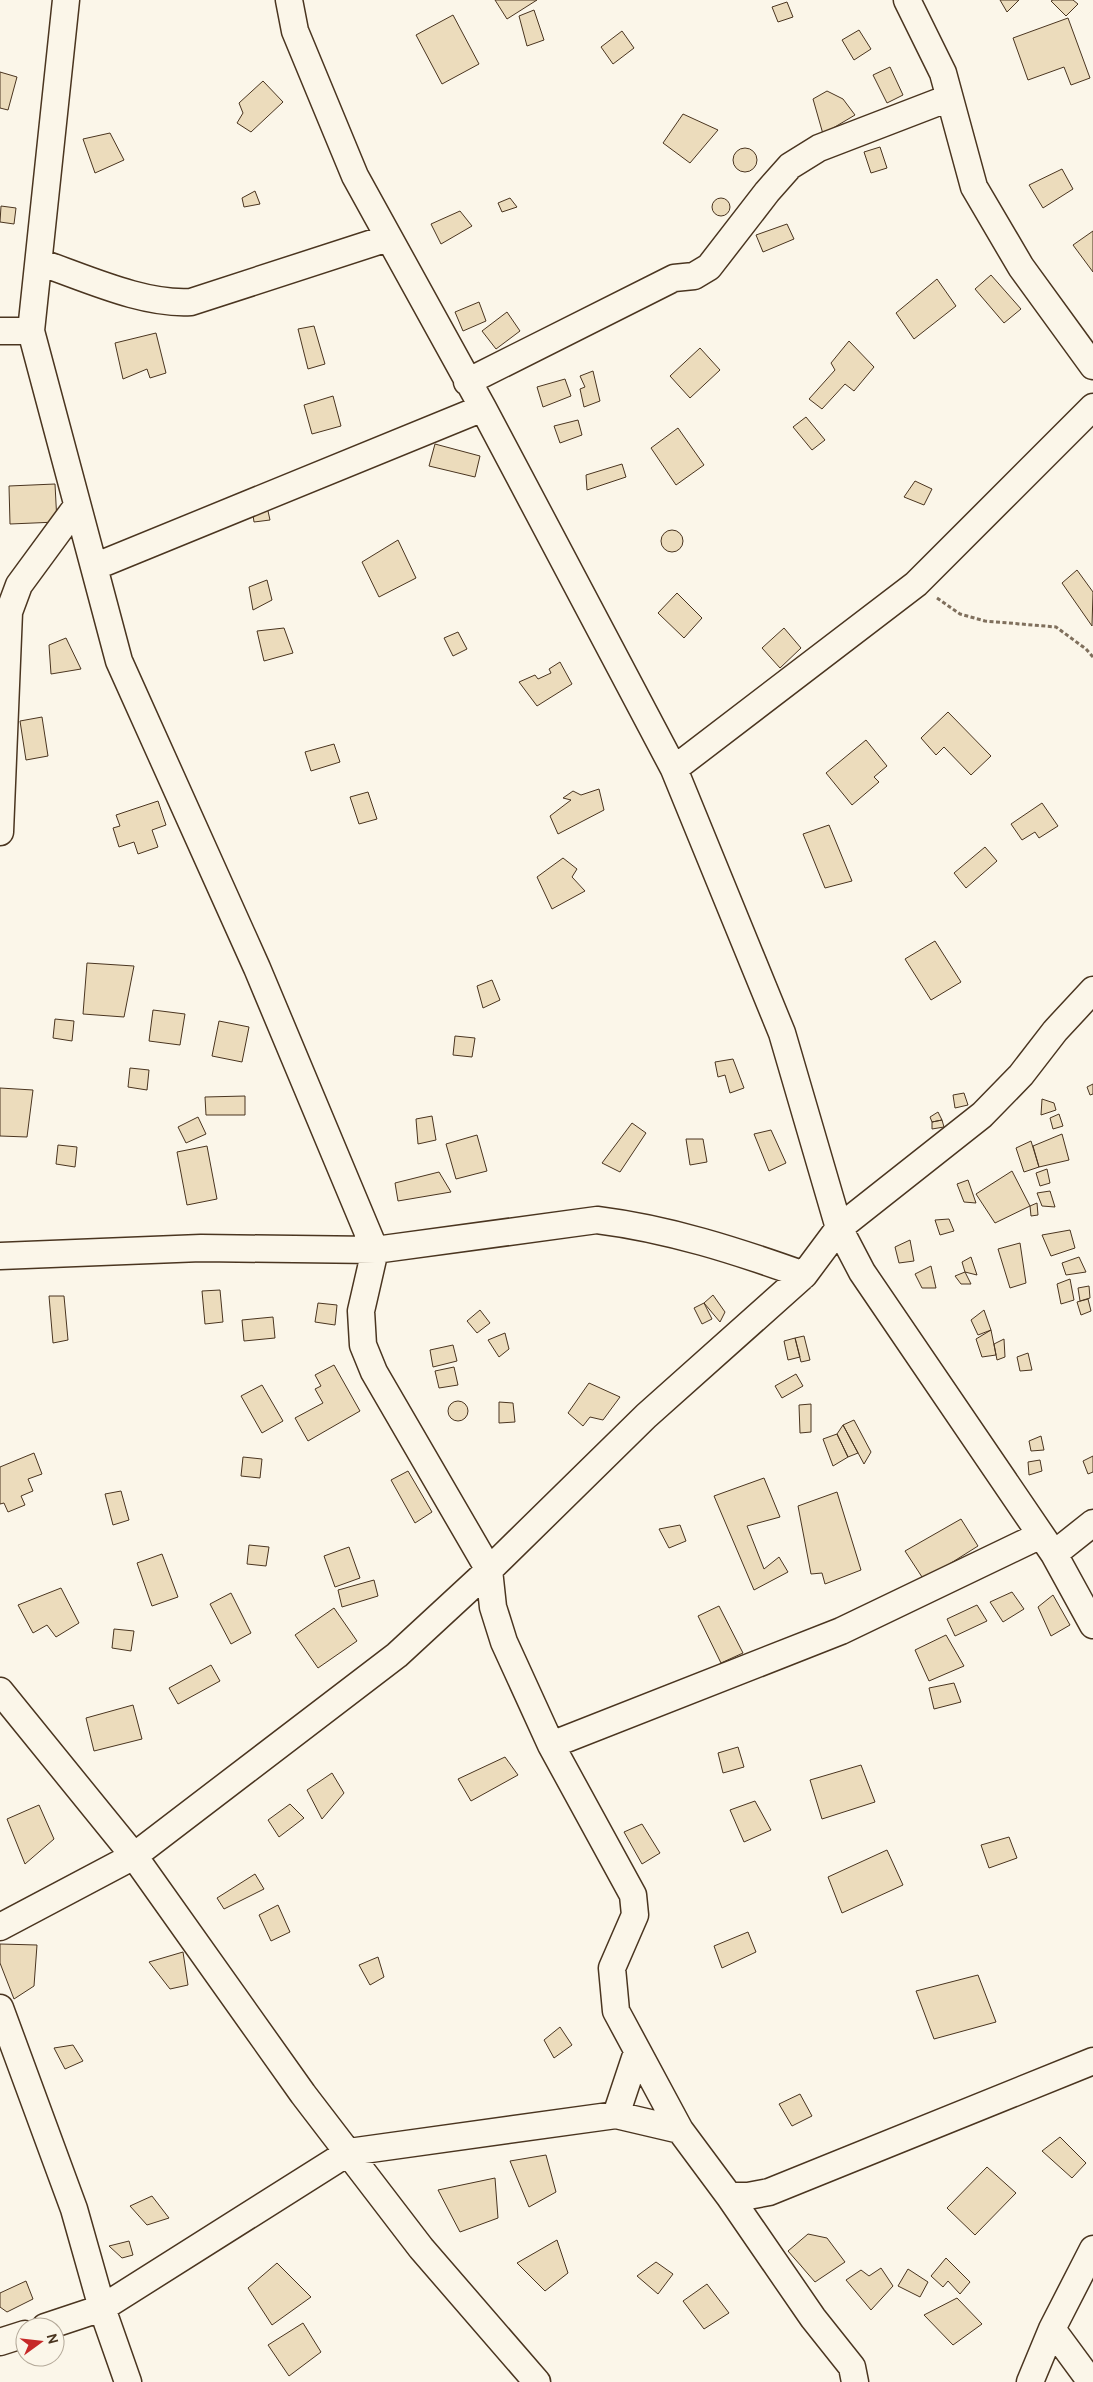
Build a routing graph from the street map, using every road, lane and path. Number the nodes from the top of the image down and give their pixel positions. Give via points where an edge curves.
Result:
1 (66, 0) edge
2 (289, 0) edge
3 (907, 0) edge
4 (949, 98) junction
5 (388, 238) junction
6 (39, 262) junction
7 (31, 331) junction
8 (0, 332) edge
9 (1093, 366) edge
10 (467, 382) junction
11 (1093, 407) edge
12 (483, 408) junction
13 (77, 506) junction
14 (94, 567) junction
15 (916, 584) junction
16 (1093, 657) edge
17 (674, 769) junction
18 (0, 832) edge
19 (1093, 990) edge
20 (839, 1228) junction
21 (375, 1250) junction
22 (0, 1256) edge
23 (804, 1275) junction
24 (1093, 1523) edge
25 (1048, 1545) junction
26 (489, 1570) junction
27 (1093, 1625) edge
28 (0, 1691) edge
29 (551, 1745) junction
30 (134, 1856) junction
31 (0, 1928) edge
32 (0, 2008) edge
33 (637, 2052) junction
34 (1093, 2061) edge
35 (616, 2115) junction
36 (680, 2130) junction
37 (349, 2152) junction
38 (729, 2196) junction
39 (1093, 2249) edge
40 (102, 2308) junction
41 (65, 2320) edge
42 (1052, 2329) junction
43 (15, 2337) edge
44 (0, 2342) edge
45 (853, 2374) edge
46 (128, 2382) edge
47 (537, 2382) edge
48 (874, 2382) edge
49 (1030, 2382) edge
50 (1091, 2382) edge

1 - 6 street
2 - 5 street via 295,31 354,176
3 - 4 street via 943,73
4 - 9 street via 974,187 1020,267
4 - 10 street via 819,148 790,166 709,267 694,276 674,278
5 - 6 street via 191,302 152,300
5 - 10 street
6 - 7 street
7 - 8 street
7 - 13 street
10 - 12 street
11 - 15 street
12 - 14 street
12 - 17 street
13 - 14 street
13 - 18 street via 19,584 9,612
14 - 21 street via 118,661 257,968
15 - 16 path via 960,614 985,621 1056,627
15 - 17 street
17 - 20 street via 782,1033
19 - 20 street via 1021,1075 982,1115
20 - 23 street
20 - 25 street via 862,1272
21 - 22 street via 201,1248
21 - 23 street via 597,1220 624,1223 718,1245
21 - 26 street via 361,1311 363,1345 374,1372
23 - 26 street via 646,1416
24 - 25 street
25 - 27 street
25 - 29 street via 841,1631
26 - 29 street via 493,1607 504,1642
26 - 30 street via 397,1655
28 - 30 street
29 - 33 street via 633,1896 635,1915 612,1968 616,2011
30 - 31 street
30 - 37 street
32 - 40 street via 74,2209
33 - 35 street
33 - 36 street
34 - 38 street via 770,2192
35 - 36 street
35 - 37 street
36 - 38 street
37 - 40 street
37 - 47 street via 421,2248
38 - 45 street
39 - 42 street
40 - 41 street
40 - 46 street
42 - 49 street
42 - 50 street
43 - 44 street
45 - 48 street

